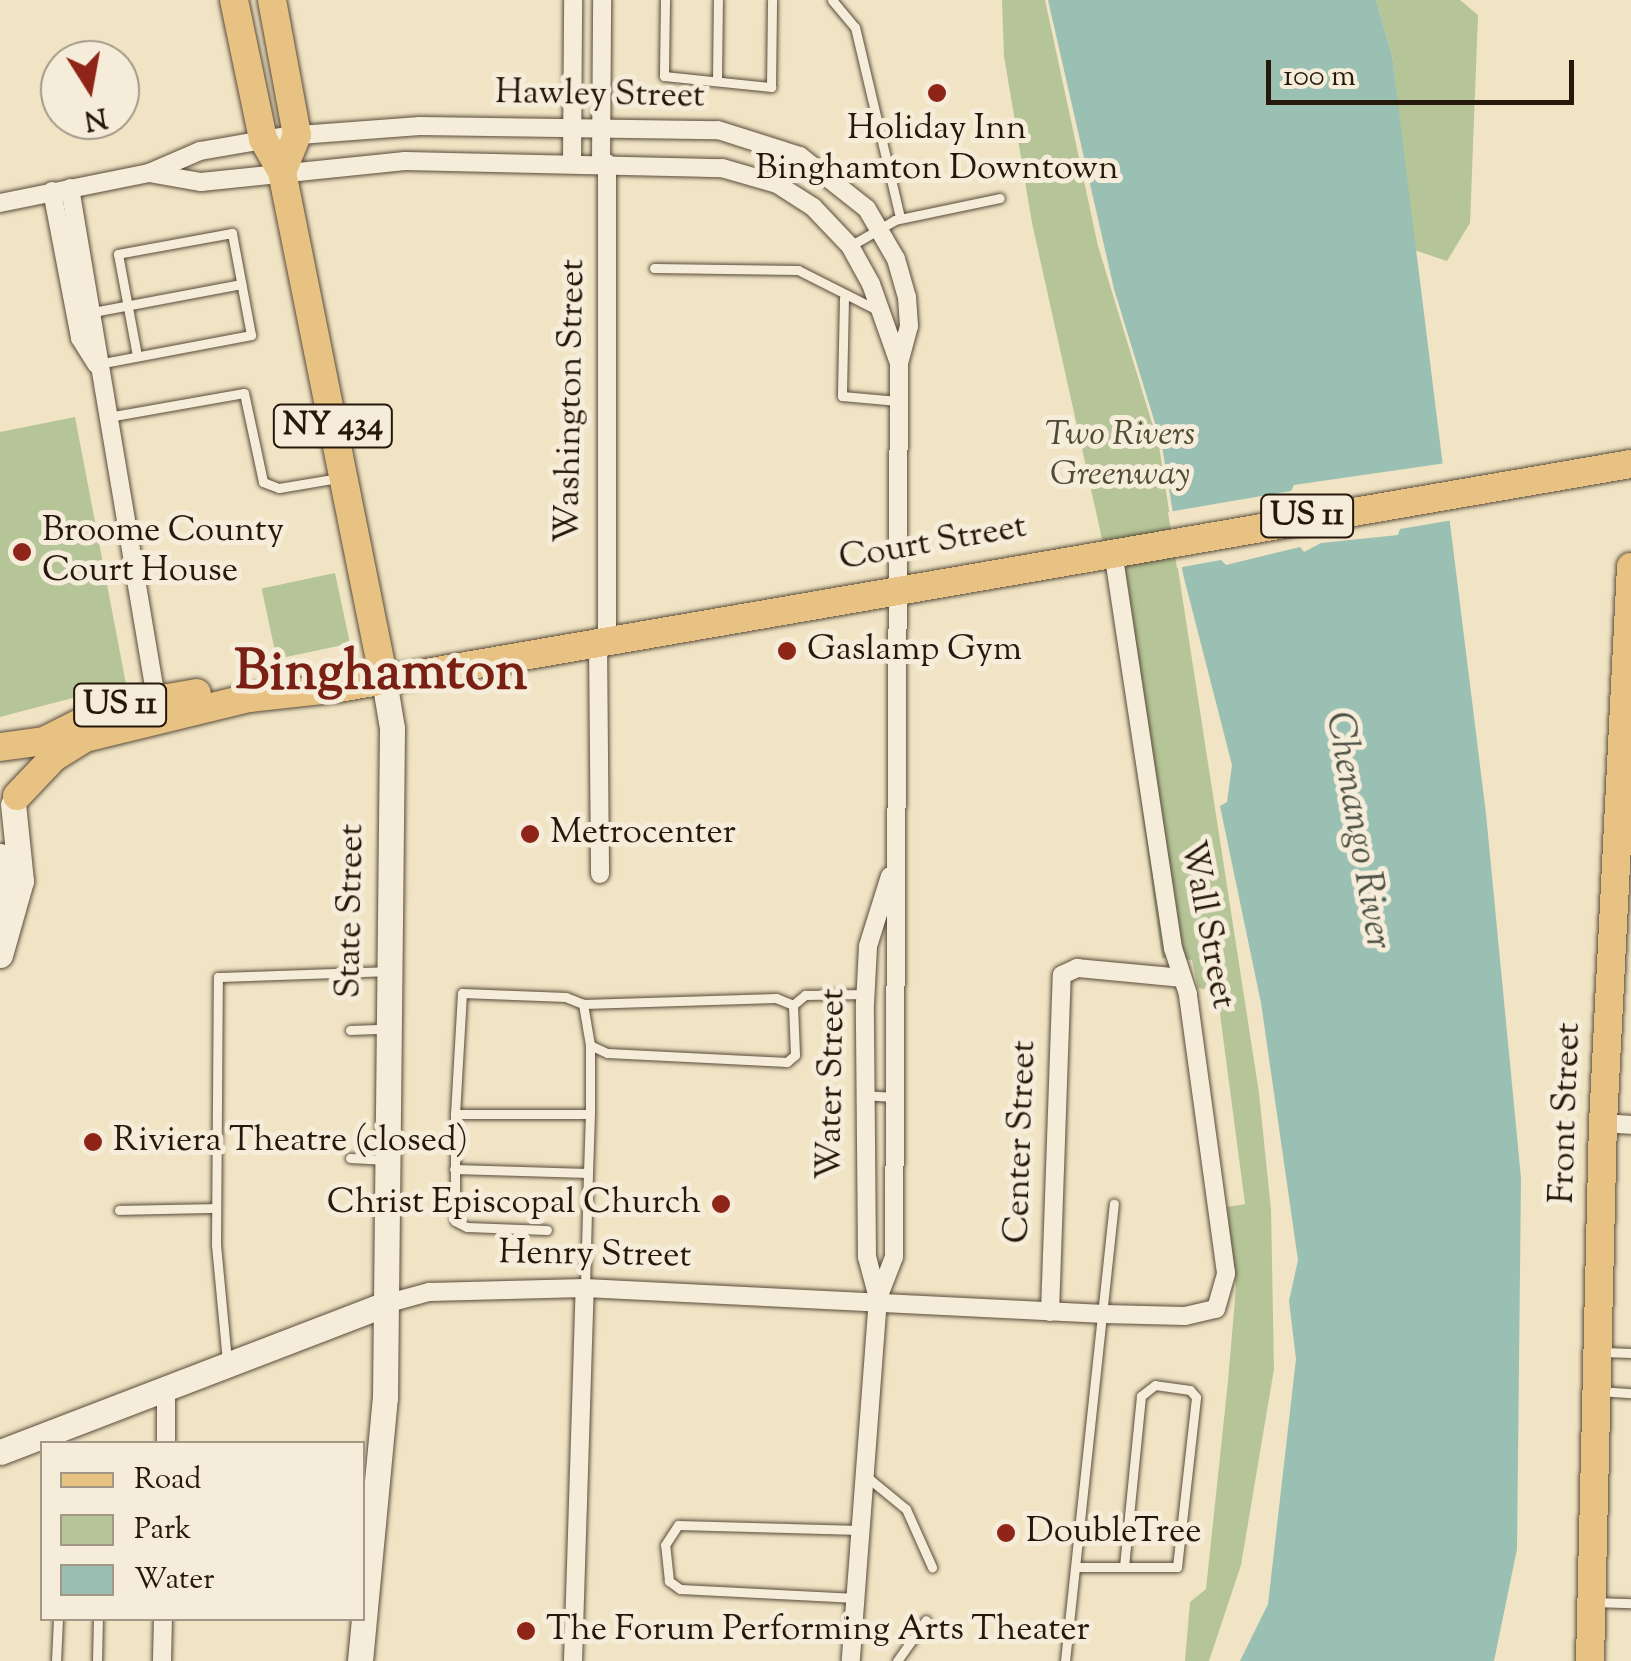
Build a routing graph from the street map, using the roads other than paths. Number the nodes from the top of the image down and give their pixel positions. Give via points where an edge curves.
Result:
1 (234, 0) edge
2 (272, 0) edge
3 (572, 0) edge
4 (602, 0) edge
5 (665, 0) edge
6 (718, 0) edge
7 (772, 0) edge
8 (832, 0) edge
9 (717, 78) junction
10 (572, 127) junction
11 (602, 127) junction
12 (298, 135) junction
13 (263, 139) junction
14 (572, 163) junction
15 (604, 163) junction
16 (282, 172) junction
17 (149, 173) junction
18 (61, 190) junction
19 (1000, 198) dead end
20 (0, 203) edge
21 (900, 218) junction
22 (880, 227) junction
23 (850, 246) junction
24 (654, 268) dead end
25 (241, 284) junction
26 (844, 298) junction
27 (128, 306) junction
28 (93, 312) junction
29 (882, 312) junction
30 (137, 356) junction
31 (899, 363) junction
32 (96, 364) junction
33 (898, 402) junction
34 (105, 418) junction
35 (1631, 464) edge
36 (343, 477) junction
37 (1125, 549) junction
38 (1631, 568) edge
39 (898, 588) junction
40 (1630, 624) edge
41 (602, 640) junction
42 (1628, 676) edge
43 (384, 680) junction
44 (156, 698) junction
45 (248, 698) junction
46 (0, 748) edge
47 (10, 805) edge
48 (1625, 819) edge
49 (0, 856) edge
50 (892, 871) junction
51 (600, 874) dead end
52 (1623, 882) edge
53 (0, 908) edge
54 (0, 955) edge
55 (389, 971) junction
56 (1182, 978) junction
57 (866, 999) junction
58 (583, 1004) junction
59 (897, 1004) junction
60 (792, 1005) junction
61 (388, 1029) junction
62 (350, 1030) dead end
63 (590, 1045) junction
64 (864, 1095) junction
65 (896, 1097) junction
66 (455, 1114) junction
67 (590, 1114) junction
68 (1617, 1124) edge
69 (350, 1158) dead end
70 (387, 1160) junction
71 (454, 1169) junction
72 (588, 1173) junction
73 (1114, 1204) dead end
74 (216, 1208) junction
75 (118, 1210) dead end
76 (547, 1230) dead end
77 (585, 1288) junction
78 (878, 1298) junction
79 (385, 1304) junction
80 (1216, 1309) joint
81 (1050, 1312) junction
82 (1104, 1314) junction
83 (1597, 1352) junction
84 (1631, 1353) edge
85 (227, 1363) junction
86 (166, 1386) junction
87 (1596, 1391) junction
88 (1631, 1393) edge
89 (166, 1441) edge
90 (0, 1452) edge
91 (867, 1478) junction
92 (862, 1530) junction
93 (932, 1566) dead end
94 (1124, 1566) junction
95 (1076, 1567) junction
96 (856, 1598) junction
97 (1591, 1602) junction
98 (1631, 1604) edge
99 (365, 1608) edge
100 (926, 1620) dead end
101 (58, 1621) edge
102 (98, 1621) edge
103 (163, 1621) edge
104 (364, 1621) edge
105 (56, 1661) edge
106 (98, 1661) edge
107 (162, 1661) edge
108 (360, 1661) edge
109 (573, 1661) edge
110 (851, 1661) edge
111 (897, 1661) edge
112 (1065, 1661) edge
113 (1590, 1661) edge

1 - 13 main road, State Street / NY 434
2 - 12 main road
3 - 10 street
4 - 11 street, Washington Street
5 - 9 lane via 664,76
6 - 9 lane
7 - 9 lane via 771,87
8 - 21 lane via 855,28
10 - 11 street, Hawley Street
10 - 12 street, Hawley Street via 400,126
10 - 14 street
11 - 15 street, Washington Street
11 - 22 street, Hawley Street via 703,128 774,144 833,178
12 - 13 street, Hawley Street
12 - 16 main road
13 - 16 main road, State Street / NY 434
13 - 17 street, Hawley Street via 190,154
14 - 15 street, Hawley Street
14 - 16 street, Hawley Street via 406,161
15 - 23 street, Hawley Street via 702,166 759,177 804,201
15 - 41 street, Washington Street
16 - 17 street, Hawley Street via 201,182
16 - 36 main road, State Street / NY 434
17 - 18 street, Hawley Street
18 - 20 street, Hawley Street
18 - 28 street
18 - 32 street via 80,338
19 - 21 lane
21 - 22 lane
22 - 23 lane
22 - 31 street, Hawley Street via 907,297 909,326
23 - 29 street, Hawley Street
24 - 26 lane via 798,270
25 - 27 lane
25 - 27 lane via 232,233 118,254
25 - 30 lane via 251,335
26 - 29 lane
26 - 33 lane via 842,396
27 - 28 lane
27 - 30 lane
28 - 32 street
29 - 31 street, Hawley Street
30 - 32 lane
31 - 33 street, Hawley Street
32 - 34 street
33 - 39 street, Hawley Street
34 - 36 lane via 244,392 263,482 279,488
34 - 44 street
35 - 37 main road, Court Street / US 11
36 - 43 main road, State Street / NY 434
37 - 39 main road, Court Street / US 11
37 - 56 street, Wall Street
38 - 40 main road, Front Street
39 - 41 main road, Court Street / US 11
39 - 50 street, Water Street
40 - 42 main road, Front Street
41 - 43 main road, Court Street / US 11
41 - 51 street, Washington Street
42 - 48 main road, Front Street
43 - 45 main road, Court Street / US 11
43 - 55 street, State Street via 392,728
44 - 45 main road, Court Street / US 11
44 - 46 main road, Court Street / US 11 via 94,713 37,744
45 - 47 main road, Court Street / US 11 via 86,738 54,758
46 - 47 main road via 18,771
47 - 54 street via 21,880
48 - 52 main road, Front Street
49 - 53 street
50 - 57 street, Water Street via 871,932
50 - 59 street, Water Street
52 - 68 main road, Front Street
55 - 61 street, State Street
55 - 74 lane via 218,977
56 - 80 street, Wall Street via 1226,1273
56 - 81 street, Center Street via 1077,968 1062,975
57 - 59 lane
57 - 60 lane via 806,995
57 - 64 street, Water Street
58 - 60 lane via 776,998
58 - 63 lane
58 - 66 lane via 566,997 462,993
59 - 65 street, Water Street
60 - 63 lane via 794,1055 787,1062 607,1054
61 - 62 lane
61 - 70 street, State Street
63 - 67 lane
64 - 65 lane
64 - 78 street, Water Street via 866,1256
65 - 78 street, Water Street via 894,1256
66 - 67 lane
66 - 71 lane
67 - 72 lane
68 - 83 main road, Front Street
69 - 70 lane
70 - 79 street, State Street
71 - 72 lane
71 - 76 lane via 459,1225
72 - 77 lane
73 - 82 lane
74 - 75 lane
74 - 85 lane via 217,1305
77 - 78 street, Henry Street
77 - 79 street, Henry Street via 429,1292
77 - 109 street
78 - 81 street, Henry Street
78 - 91 street, Water Street
79 - 85 street, Henry Street
79 - 99 street, State Street via 385,1398
80 - 82 street, Henry Street via 1185,1316
81 - 82 street, Henry Street
82 - 95 lane
83 - 84 lane
83 - 87 main road, Front Street
85 - 86 street, Henry Street
86 - 89 street
86 - 90 street, Henry Street
87 - 88 lane
87 - 97 main road, Front Street
91 - 92 street, Water Street
91 - 93 lane via 906,1510
92 - 96 street, Water Street
92 - 96 lane via 678,1525 664,1545 668,1582 680,1590
94 - 94 lane via 1168,1570 1180,1559 1196,1397 1190,1390 1155,1385 1141,1396
94 - 95 lane
95 - 112 lane
96 - 110 street, Water Street
97 - 98 lane
97 - 113 main road, Front Street
100 - 111 lane
101 - 105 lane
102 - 106 lane
103 - 107 street
104 - 108 street, State Street

